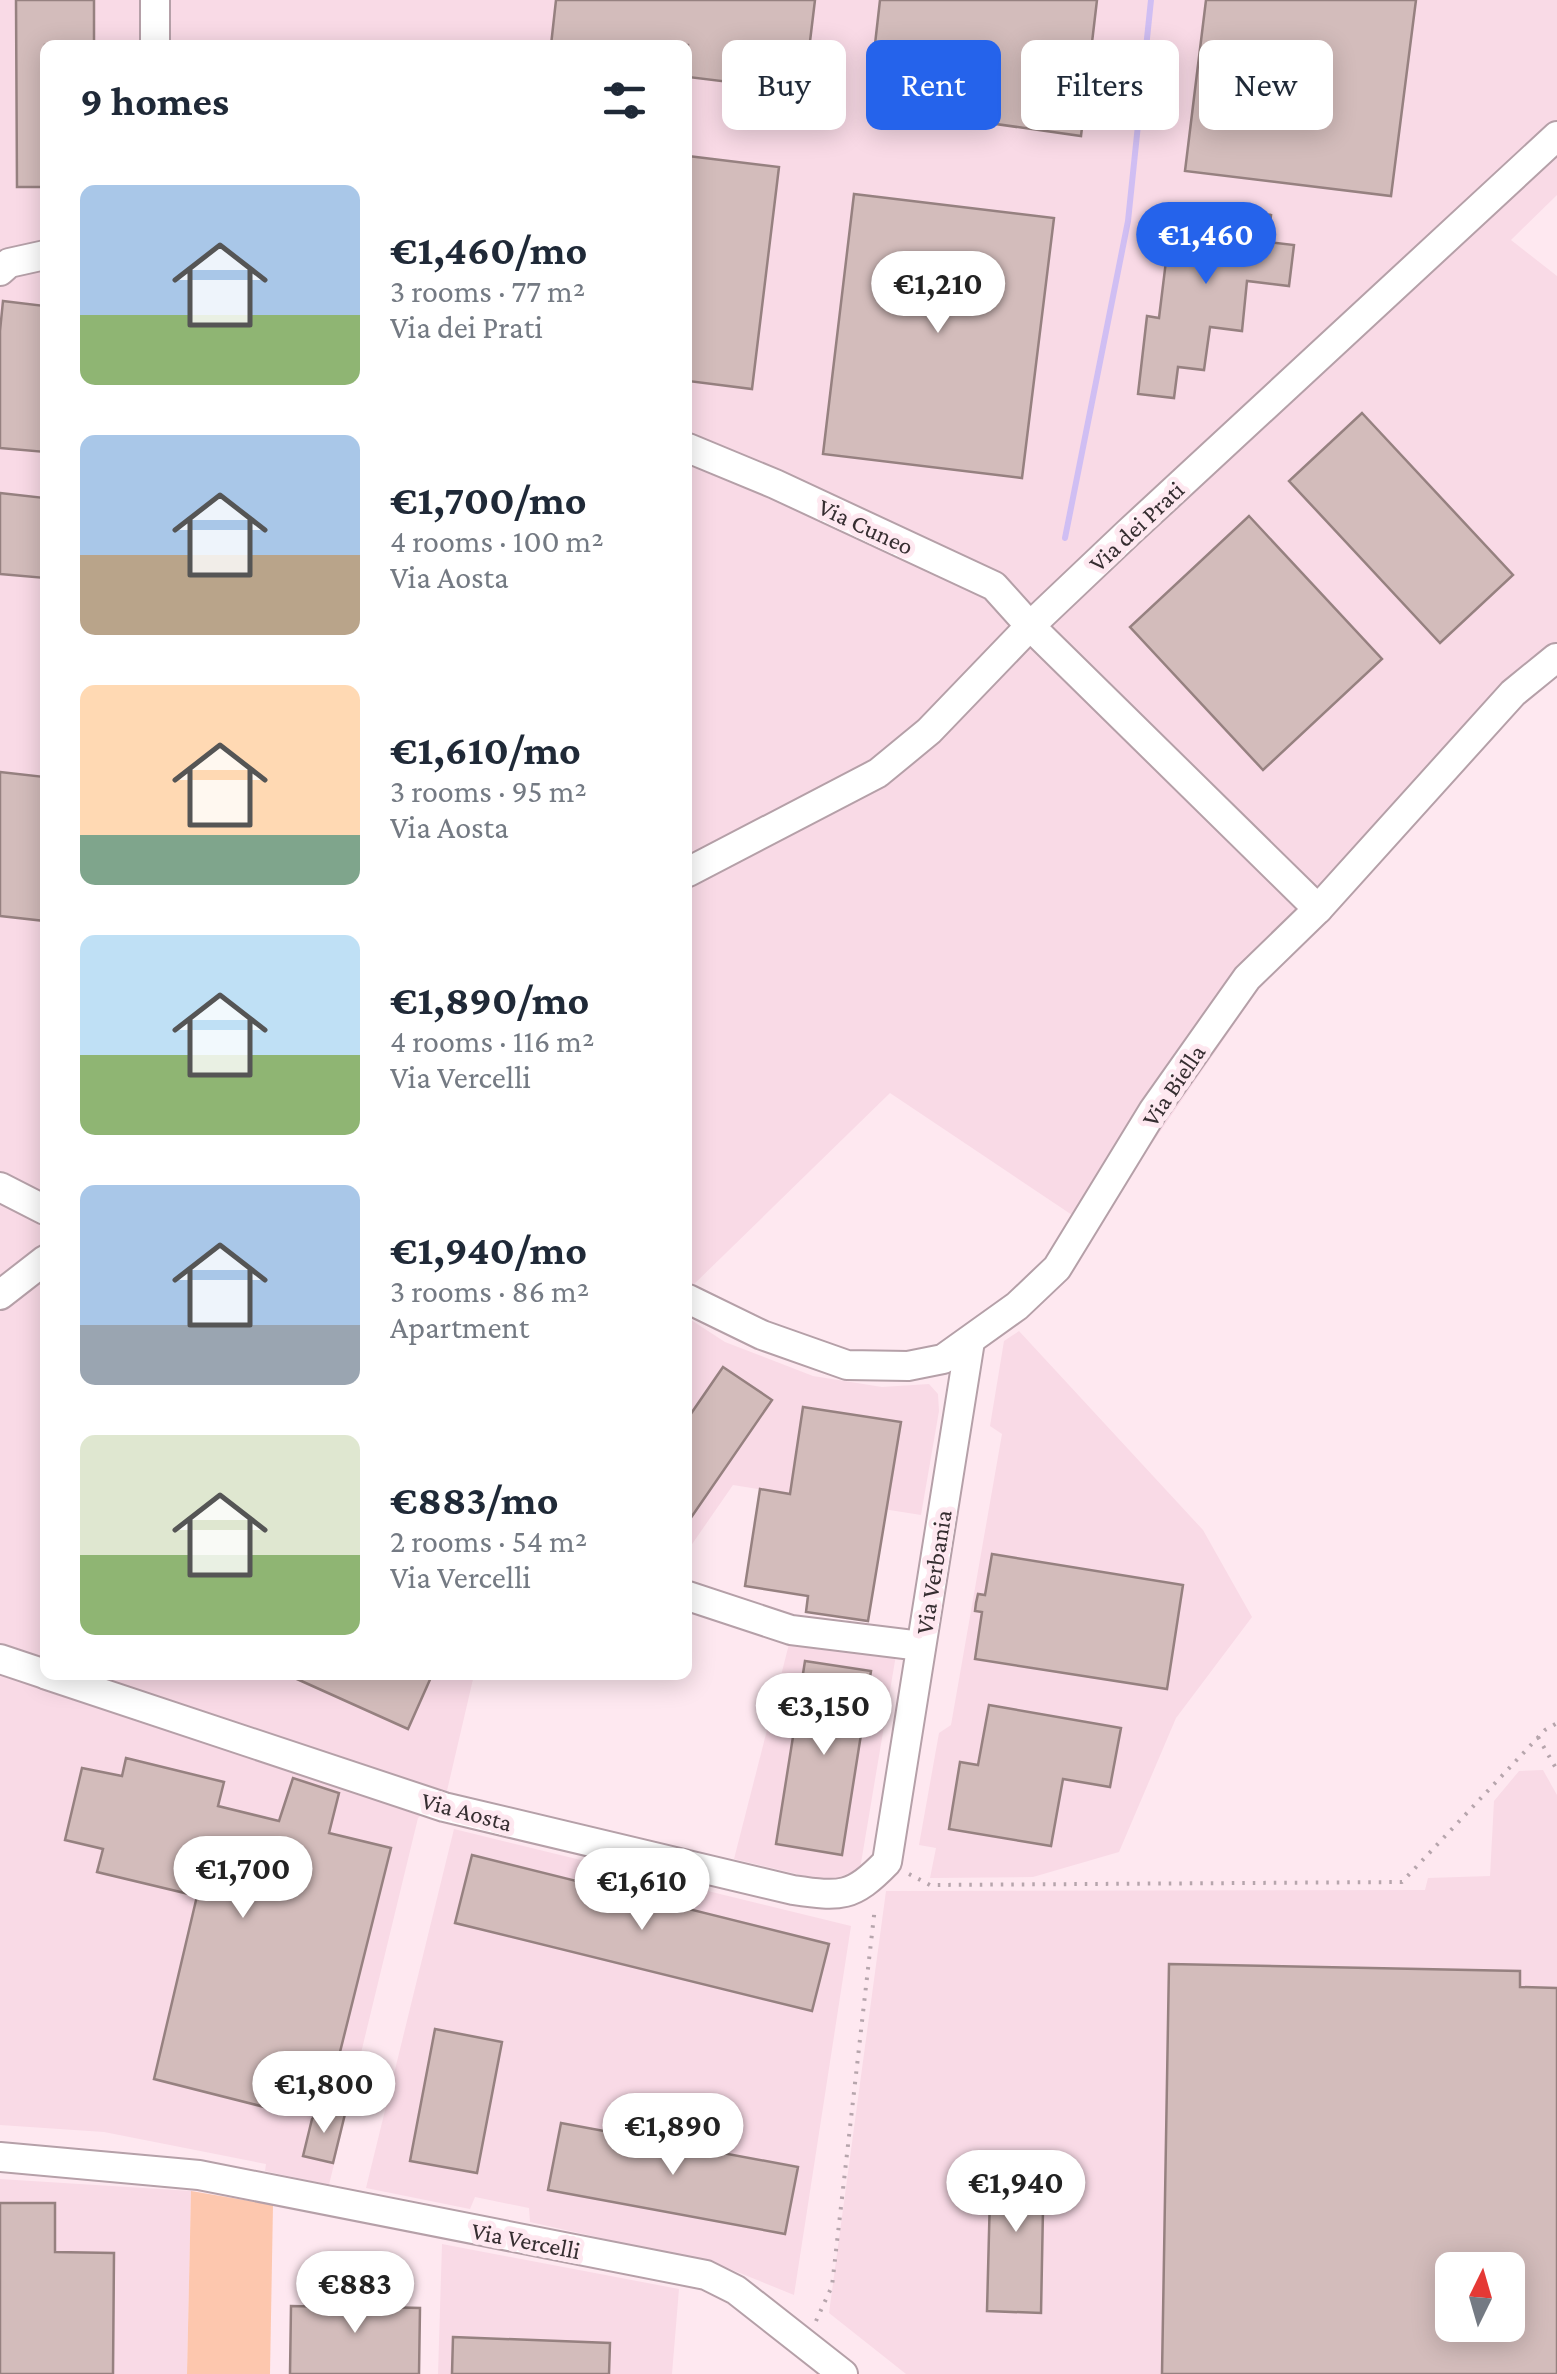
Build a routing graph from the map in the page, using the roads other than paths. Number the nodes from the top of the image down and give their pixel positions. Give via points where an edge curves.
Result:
1 (155, 0) edge
2 (155, 40) edge
3 (1557, 136) edge
4 (40, 256) edge
5 (0, 270) edge
6 (692, 450) edge
7 (1030, 626) junction
8 (1556, 658) edge
9 (692, 870) edge
10 (1318, 910) junction
11 (0, 1186) edge
12 (40, 1207) edge
13 (40, 1264) edge
14 (0, 1295) edge
15 (692, 1301) edge
16 (970, 1341) junction
17 (692, 1597) edge
18 (921, 1646) junction
19 (0, 1660) edge
20 (40, 1673) edge
21 (61, 1680) edge
22 (864, 1887) joint
23 (0, 2157) edge
24 (843, 2374) edge

1 - 2 street
3 - 7 street, Via dei Prati
4 - 5 street
6 - 7 street, Via Cuneo via 994,586
7 - 9 street, Via dei Prati via 929,731 878,773
7 - 10 street
8 - 10 street, Via Biella via 1513,693
10 - 16 street, Via Biella via 1247,978 1153,1111 1057,1268
11 - 12 street
13 - 14 street
15 - 16 street, Via Biella via 762,1336 847,1365 908,1366 943,1359
16 - 18 street, Via Verbania
17 - 18 street via 791,1630
18 - 22 street, Via Verbania via 887,1862
19 - 20 street, Via Aosta
21 - 22 street, Via Aosta via 444,1807 793,1890 832,1896
23 - 24 street, Via Vercelli via 199,2175 706,2275 736,2290

